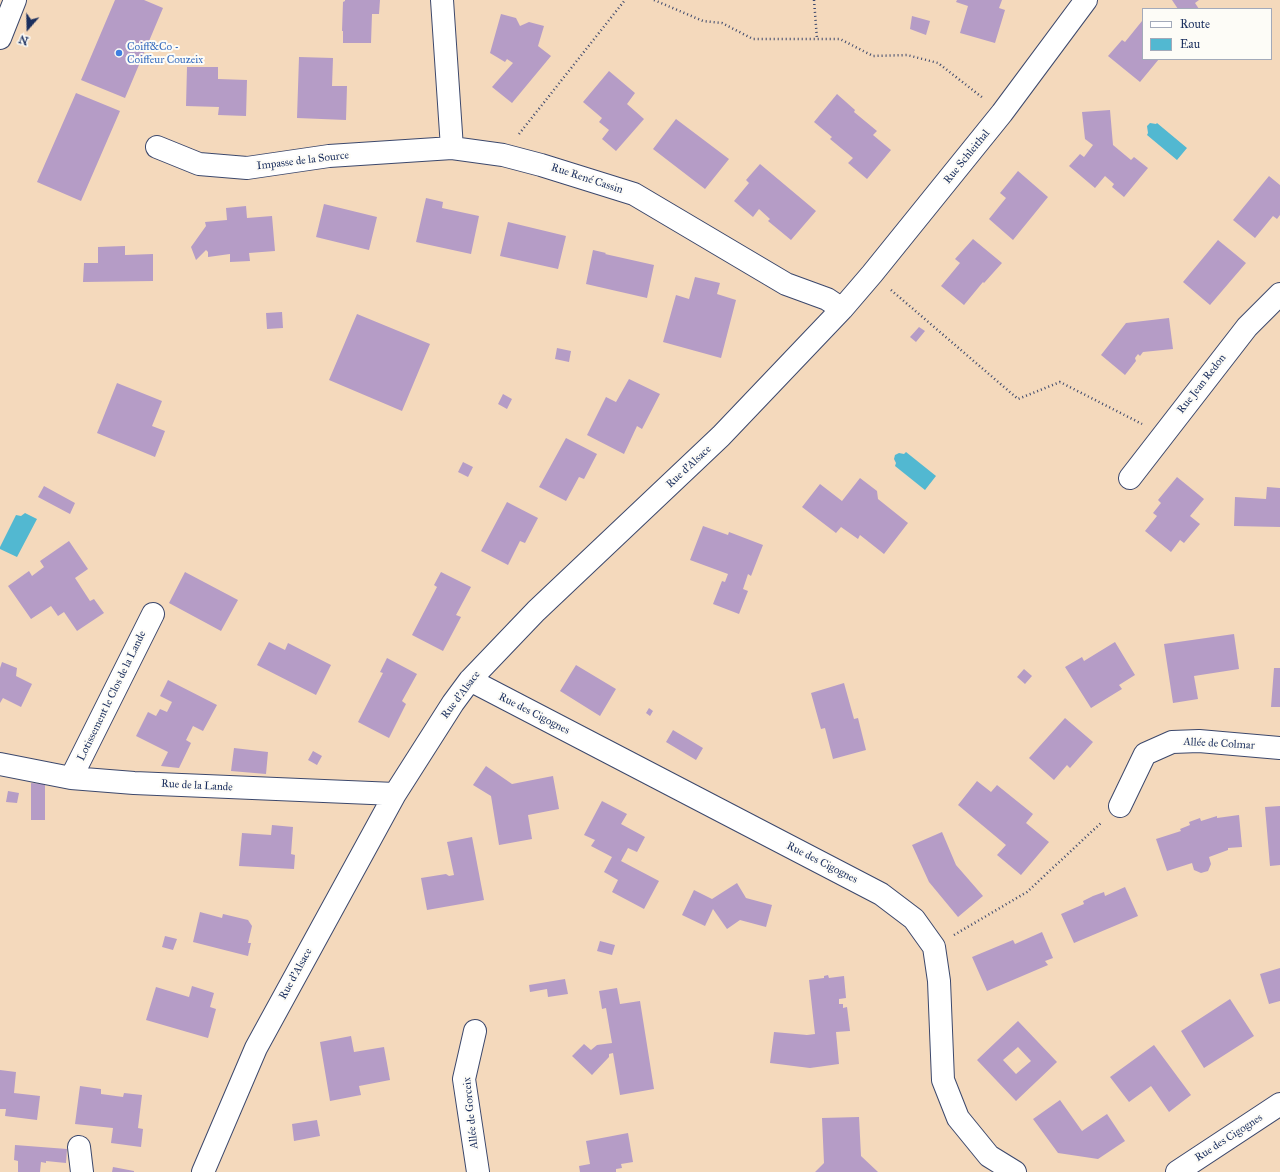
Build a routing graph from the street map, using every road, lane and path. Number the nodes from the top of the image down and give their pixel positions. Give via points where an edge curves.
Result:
1 (15, 0) edge
2 (442, 0) edge
3 (625, 0) edge
4 (654, 0) edge
5 (814, 0) edge
6 (1086, 0) edge
7 (0, 38) edge
8 (817, 39) junction
9 (1002, 113) junction
10 (157, 147) dead end
11 (452, 148) junction
12 (503, 155) junction
13 (872, 274) junction
14 (1280, 294) edge
15 (842, 309) junction
16 (1164, 434) junction
17 (1130, 478) dead end
18 (153, 614) dead end
19 (470, 680) junction
20 (1280, 748) edge
21 (0, 764) edge
22 (71, 778) junction
23 (394, 794) junction
24 (1120, 806) joint
25 (934, 947) junction
26 (475, 1031) dead end
27 (1280, 1104) edge
28 (79, 1147) dead end
29 (82, 1172) edge
30 (203, 1172) edge
31 (478, 1172) edge
32 (1015, 1172) edge
33 (1177, 1172) edge

1 - 7 street
2 - 11 street
3 - 12 path
4 - 8 path via 703,21 722,22 753,39
5 - 8 path
6 - 9 street, Rue Schleithal
8 - 9 path via 840,39 873,56 907,55 938,63
9 - 13 street, Rue Schleithal
10 - 11 street, Impasse de la Source via 198,164 247,168 329,156
11 - 12 street, Rue René Cassin
12 - 15 street, Rue René Cassin via 634,194 786,284 827,299
13 - 15 street, Rue Schleithal
13 - 16 path via 1018,399 1060,382
14 - 16 street, Rue Jean Redon via 1247,327
15 - 19 street, Rue d'Alsace via 721,436 536,611
16 - 17 street, Rue Jean Redon
18 - 22 street, Lotissement le Clos de la Lande
19 - 23 street, Rue d'Alsace
19 - 25 street, Rue des Cigognes via 881,894 914,919
20 - 24 street, Allée de Colmar via 1198,741 1172,742 1145,754
21 - 22 street, Rue de la Lande
22 - 23 street, Rue de la Lande
23 - 30 street, Rue d'Alsace via 256,1048
24 - 25 path via 1027,892
25 - 32 street, Rue des Cigognes via 940,981 942,1080 958,1118 989,1156
26 - 31 street, Allée de Gorceix via 464,1079
27 - 33 street, Rue des Cigognes
28 - 29 street

